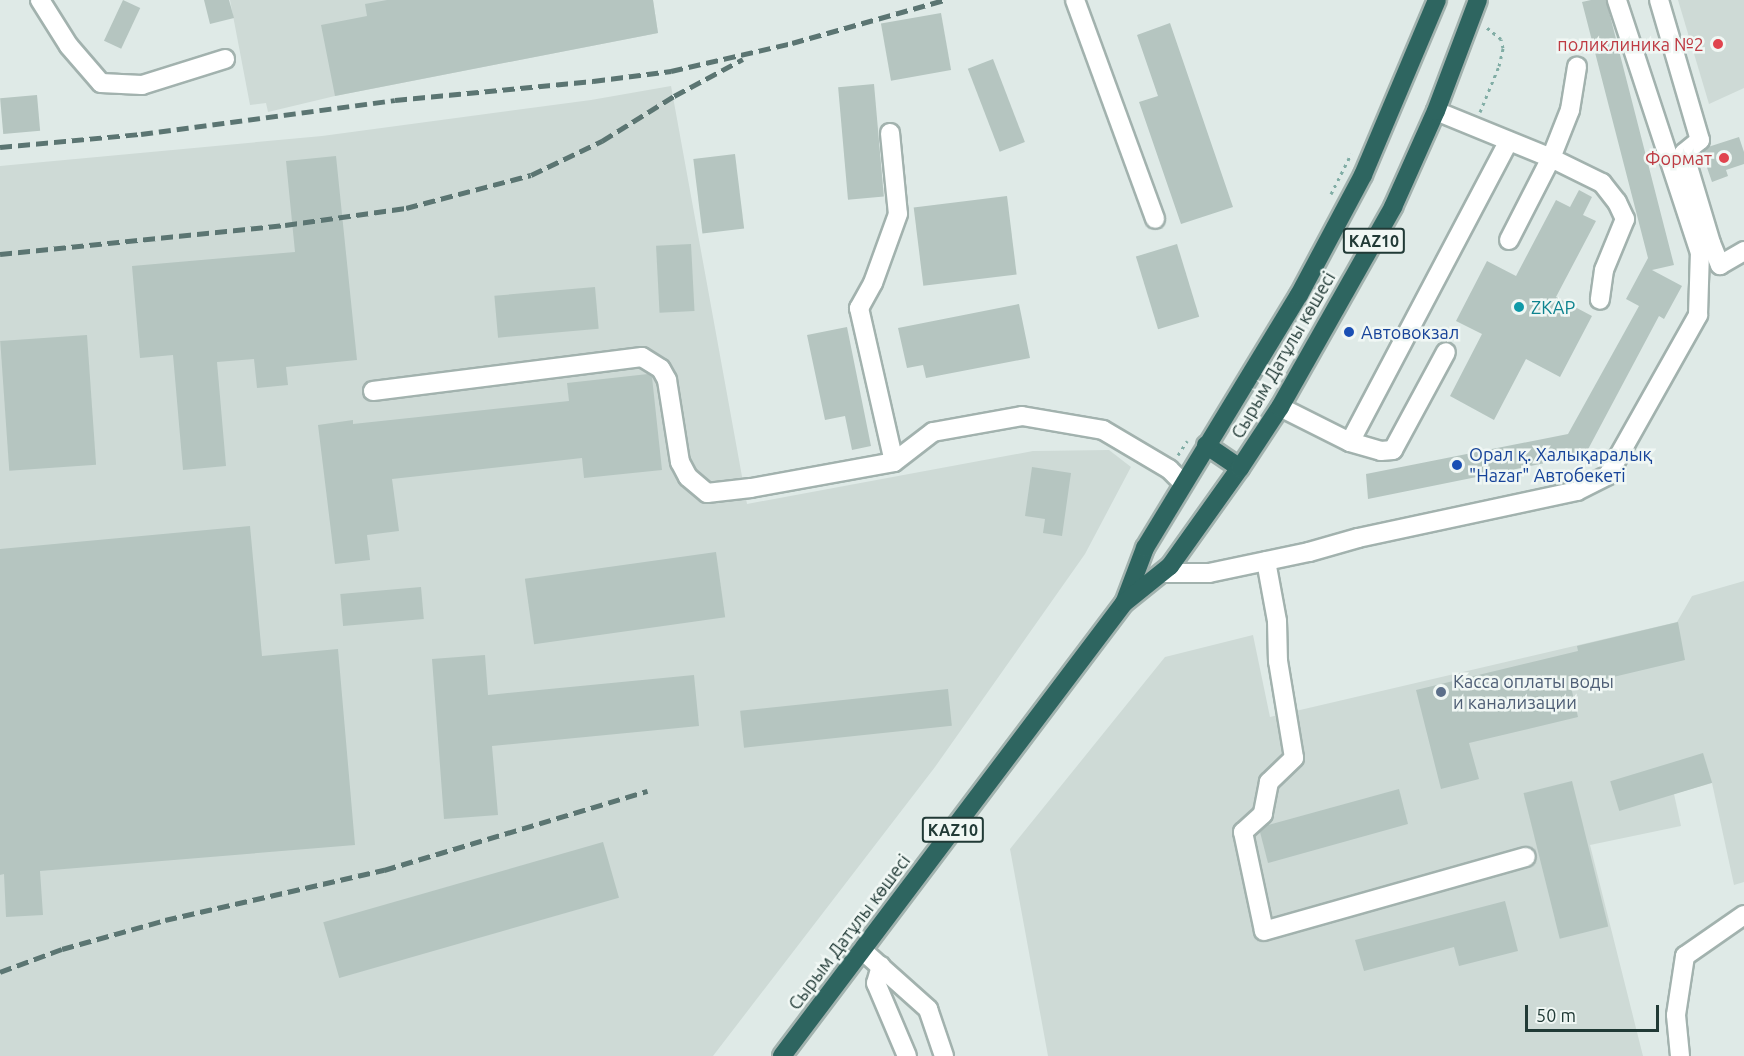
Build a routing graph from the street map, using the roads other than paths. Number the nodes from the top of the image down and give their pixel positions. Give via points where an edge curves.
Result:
1 (40, 0) edge
2 (1075, 0) edge
3 (1437, 0) edge
4 (1478, 0) edge
5 (1617, 0) edge
6 (1659, 0) edge
7 (225, 58) dead end
8 (1577, 67) dead end
9 (1436, 111) junction
10 (890, 134) dead end
11 (1509, 141) junction
12 (1551, 158) junction
13 (1155, 219) dead end
14 (1509, 240) dead end
15 (1744, 251) edge
16 (1600, 300) dead end
17 (1446, 352) dead end
18 (373, 391) dead end
19 (1280, 407) junction
20 (1350, 442) junction
21 (1206, 446) junction
22 (894, 462) junction
23 (1240, 468) junction
24 (1183, 483) junction
25 (1266, 561) junction
26 (1162, 573) junction
27 (1124, 603) junction
28 (1526, 857) dead end
29 (1744, 915) edge
30 (862, 950) junction
31 (881, 966) junction
32 (782, 1056) edge
33 (907, 1056) edge
34 (944, 1056) edge
35 (1680, 1056) edge

1 - 7 street via 69,46 101,82 142,85
2 - 13 street
3 - 21 highway, Сырым Датұлы көшесі / KAZ10 via 1362,175 1299,295
4 - 9 highway, Сырым Датұлы көшесі / KAZ10
5 - 25 street via 1701,253 1698,315 1608,475 1577,491
6 - 15 street via 1700,140 1684,153 1711,243 1720,265
8 - 12 street via 1570,110
9 - 11 street
9 - 19 highway, Сырым Датұлы көшесі / KAZ10 via 1393,207
10 - 22 street via 898,214 873,283 859,308
11 - 12 street
11 - 20 street
12 - 14 street
12 - 16 street via 1602,183 1625,219 1604,270
17 - 20 street via 1393,450 1381,451
18 - 22 street via 642,357 661,369 667,380 681,462 688,477 707,493
19 - 20 street
19 - 23 highway, Сырым Датұлы көшесі / KAZ10
21 - 23 highway
21 - 24 highway, Сырым Датұлы көшесі / KAZ10
22 - 24 street via 933,432 1022,416 1103,430 1169,469
23 - 26 highway, Сырым Датұлы көшесі / KAZ10
24 - 27 highway, Сырым Датұлы көшесі / KAZ10 via 1144,548
25 - 26 street via 1209,573
25 - 28 street via 1294,758 1269,782 1263,814 1243,832 1264,931
26 - 27 highway, Сырым Датұлы көшесі / KAZ10
27 - 30 highway, Сырым Датұлы көшесі / KAZ10
29 - 35 street via 1685,956 1676,1016
30 - 31 street
30 - 32 highway, Сырым Датұлы көшесі / KAZ10
31 - 33 street via 876,983
31 - 34 street via 928,1009

